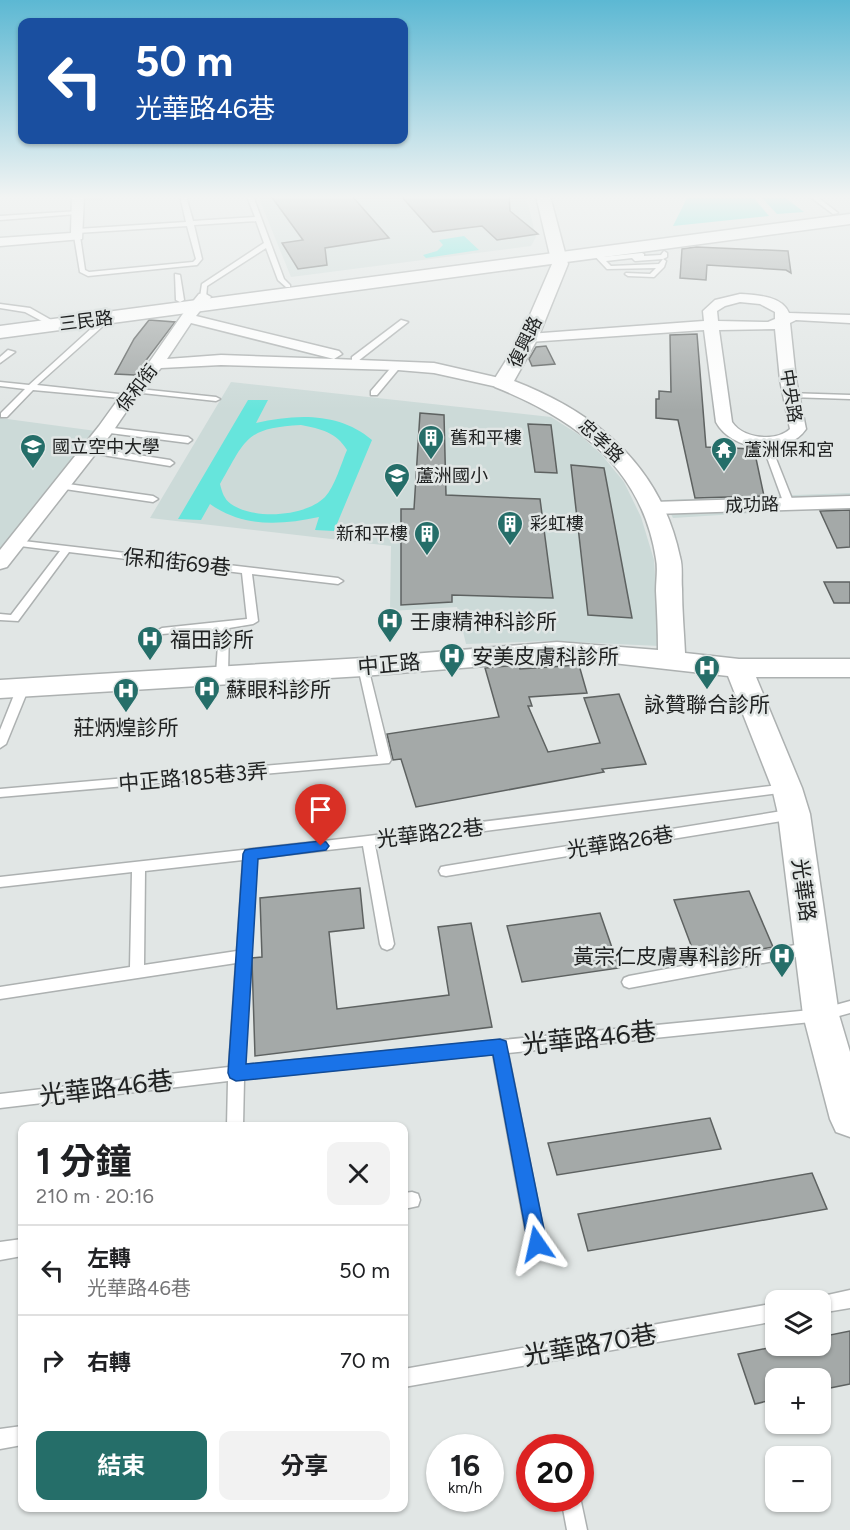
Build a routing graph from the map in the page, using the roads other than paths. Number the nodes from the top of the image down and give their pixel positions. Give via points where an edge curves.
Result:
1 (82, 267) edge
2 (177, 267) edge
3 (231, 267) edge
4 (276, 267) edge
5 (436, 267) edge
6 (452, 267) edge
7 (559, 267) edge
8 (606, 267) edge
9 (657, 267) edge
10 (177, 275) dead end
11 (288, 286) junction
12 (192, 305) junction
13 (0, 306) edge
14 (108, 318) junction
15 (850, 319) edge
16 (49, 321) junction
17 (404, 322) dead end
18 (781, 323) junction
19 (0, 324) edge
20 (711, 325) junction
21 (0, 332) edge
22 (529, 338) junction
23 (11, 352) dead end
24 (355, 359) junction
25 (0, 361) edge
26 (156, 364) junction
27 (378, 365) junction
28 (398, 365) junction
29 (502, 383) junction
30 (0, 384) edge
31 (31, 387) junction
32 (131, 393) junction
33 (374, 393) dead end
34 (790, 395) junction
35 (850, 397) edge
36 (216, 399) dead end
37 (4, 415) dead end
38 (105, 430) junction
39 (188, 440) dead end
40 (765, 441) junction
41 (87, 450) junction
42 (170, 463) dead end
43 (61, 486) junction
44 (153, 499) dead end
45 (850, 502) edge
46 (789, 504) junction
47 (653, 508) junction
48 (15, 543) junction
49 (67, 549) junction
50 (0, 563) edge
51 (246, 569) junction
52 (338, 581) dead end
53 (0, 616) edge
54 (224, 626) junction
55 (162, 631) dead end
56 (672, 661) junction
57 (363, 667) junction
58 (740, 668) junction
59 (850, 668) edge
60 (222, 674) junction
61 (11, 689) edge
62 (0, 744) edge
63 (0, 793) edge
64 (791, 801) junction
65 (369, 841) junction
66 (250, 854) junction
67 (139, 867) junction
68 (446, 871) dead end
69 (0, 882) edge
70 (387, 944) dead end
71 (812, 948) junction
72 (244, 956) junction
73 (137, 971) junction
74 (629, 982) dead end
75 (0, 993) edge
76 (835, 1011) edge
77 (500, 1047) junction
78 (236, 1073) junction
79 (0, 1101) edge
80 (850, 1119) edge
81 (235, 1122) edge
82 (537, 1244) dead end
83 (18, 1249) edge
84 (0, 1251) edge
85 (850, 1299) edge
86 (831, 1302) edge
87 (765, 1314) edge
88 (408, 1377) edge
89 (18, 1437) edge
90 (0, 1439) edge
91 (574, 1512) edge
92 (577, 1530) edge

1 - 2 lane via 88,274
3 - 12 lane via 204,285
4 - 11 lane
5 - 11 main road, 三民路
6 - 12 main road, 三民路
7 - 22 street, 復興路
8 - 9 lane via 609,272 652,276
10 - 12 lane
11 - 12 main road, 三民路
12 - 14 main road, 三民路
12 - 16 main road, 三民路
12 - 24 street, 忠孝路
12 - 26 street, 保和街
13 - 16 lane via 27,310
14 - 16 main road, 三民路
14 - 31 lane
15 - 18 street via 794,316
16 - 19 main road, 三民路
16 - 21 main road, 三民路
17 - 24 lane
18 - 20 street
18 - 20 street, 中央路 via 782,311 776,305 740,298 715,305 710,310
18 - 34 street, 中央路
20 - 22 street
20 - 40 street, 中央路 via 724,422 737,436
22 - 29 street, 復興路
23 - 25 lane
24 - 27 street, 忠孝路
26 - 27 street, 忠孝路 via 221,360
26 - 32 street, 保和街
27 - 28 street, 忠孝路
28 - 29 street, 忠孝路 via 434,368
28 - 33 lane
29 - 47 street, 忠孝路 via 534,394 592,428 623,459 650,497
30 - 31 lane
31 - 32 lane
31 - 37 lane
32 - 36 lane
32 - 38 street, 保和街
34 - 35 lane
34 - 40 street, 中央路 via 798,429 795,435
38 - 39 lane
38 - 41 street, 保和街
40 - 46 lane
41 - 42 lane
41 - 43 street, 保和街
43 - 44 lane
43 - 48 street, 保和街
45 - 46 street, 成功路
46 - 47 street, 成功路
47 - 56 street, 忠孝路 via 668,557
48 - 49 lane, 保和街69巷
48 - 50 street, 保和街
49 - 51 lane, 保和街69巷
49 - 53 lane via 14,619
51 - 52 lane, 保和街69巷
51 - 54 lane via 253,621
54 - 55 lane
54 - 60 lane
56 - 57 street, 中正路 via 557,651
56 - 58 street, 中正路
57 - 60 street, 中正路
57 - 63 lane, 中正路185巷3弄 via 385,759
58 - 59 street, 中正路
58 - 64 street, 光華路
60 - 61 street, 中正路
61 - 62 lane
64 - 65 lane, 光華路22巷
64 - 68 lane, 光華路26巷
64 - 71 street, 光華路
65 - 66 lane, 光華路22巷
65 - 70 lane
66 - 67 lane, 光華路22巷
66 - 72 lane
67 - 69 lane, 光華路22巷
67 - 73 lane
71 - 74 lane
71 - 76 street, 光華路
72 - 73 lane
72 - 78 lane
73 - 75 lane
76 - 77 lane, 光華路46巷
76 - 80 street, 光華路
77 - 78 lane, 光華路46巷
77 - 82 lane
78 - 79 lane, 光華路46巷
78 - 81 lane
83 - 84 lane
85 - 86 lane
87 - 88 lane, 光華路70巷
89 - 90 lane
91 - 92 lane

